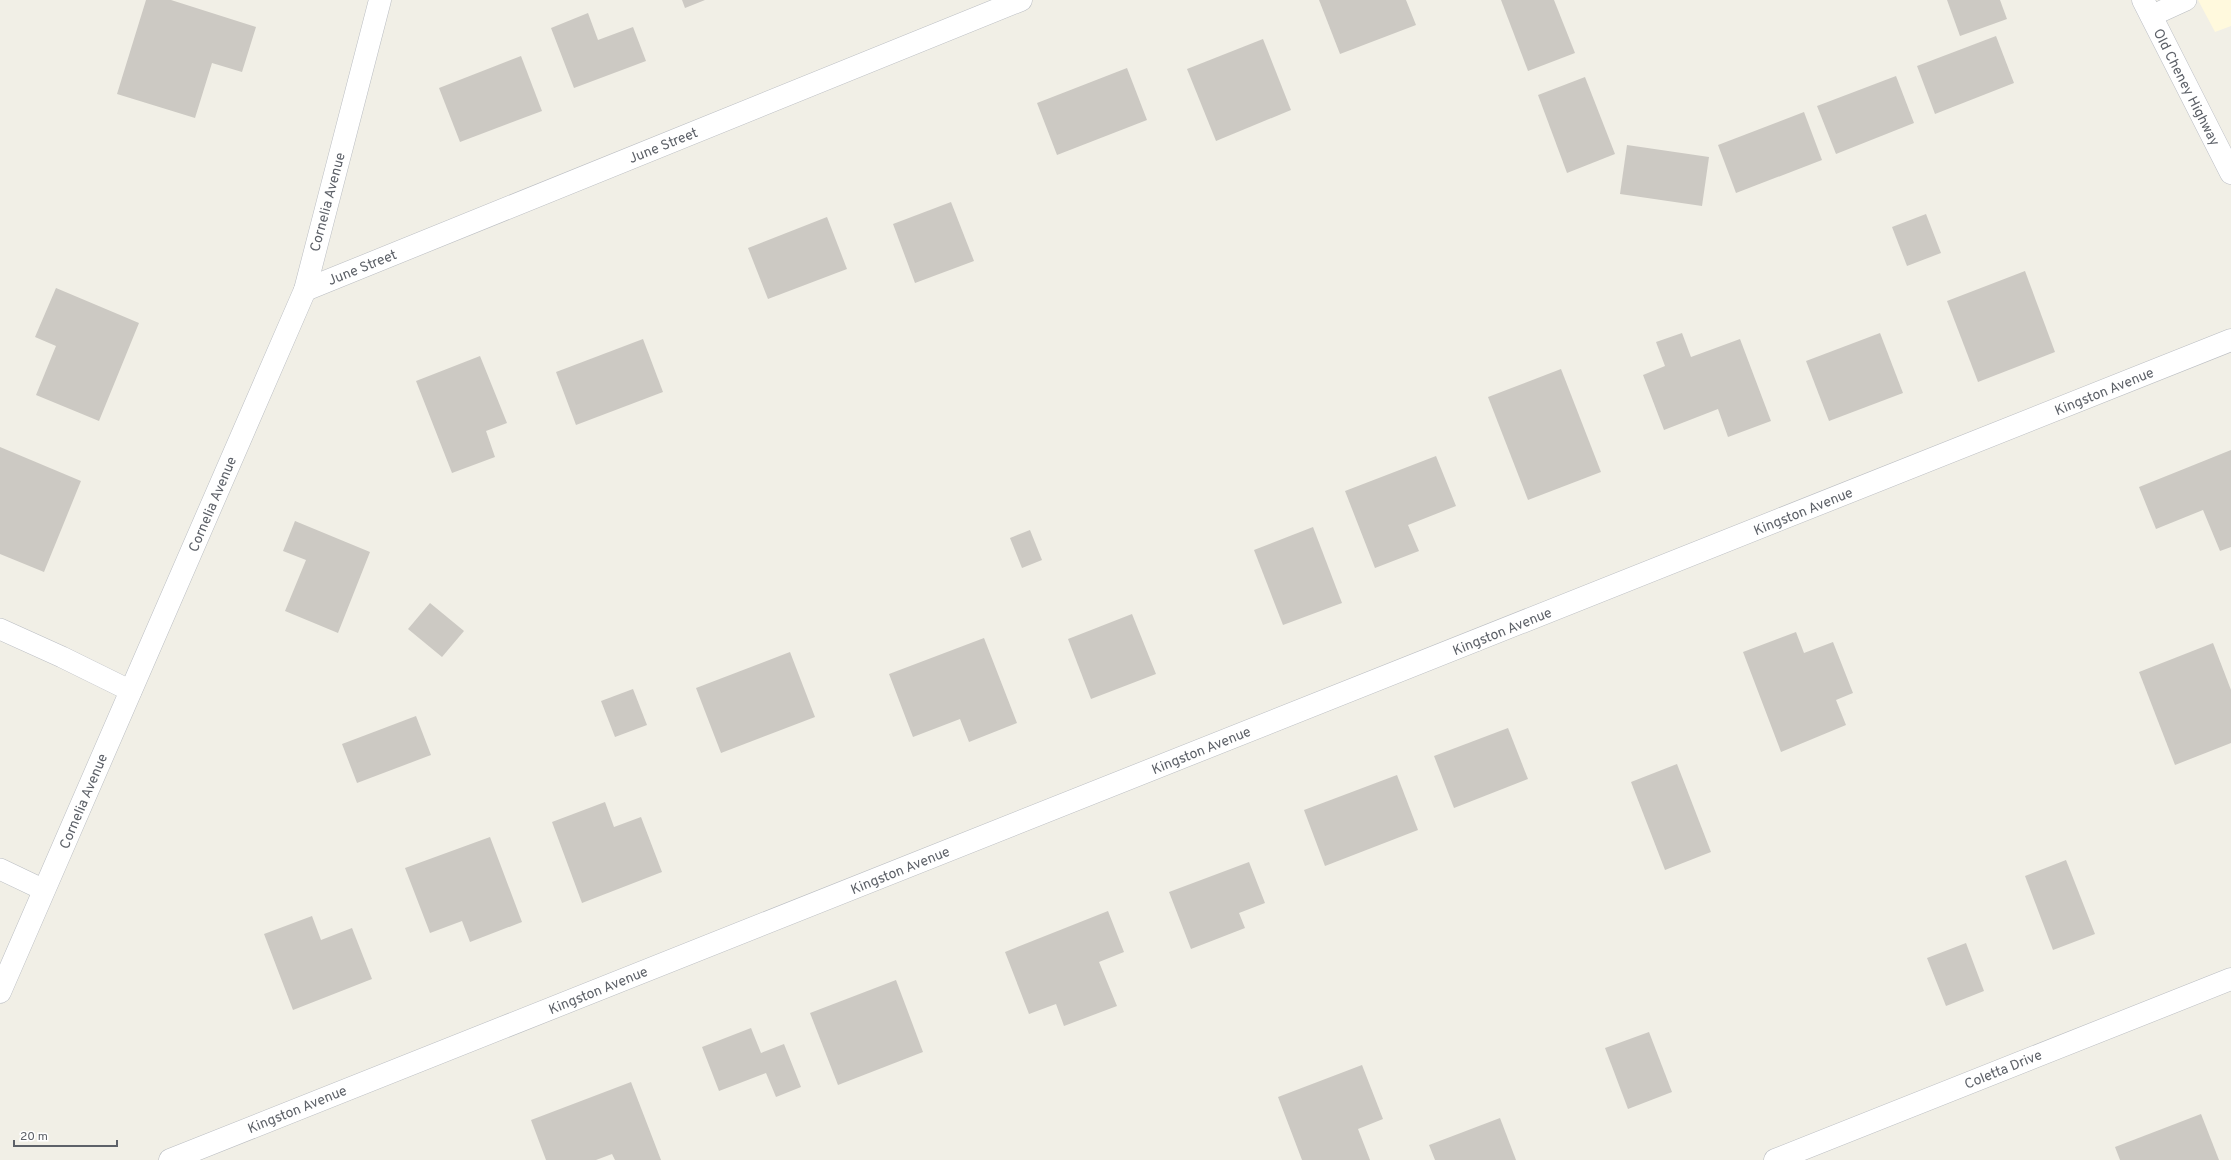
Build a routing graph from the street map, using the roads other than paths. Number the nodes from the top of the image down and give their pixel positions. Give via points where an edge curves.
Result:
1 (380, 0) edge
2 (1021, 0) edge
3 (2186, 0) edge
4 (2147, 8) edge
5 (2231, 173) edge
6 (305, 290) junction
7 (2231, 340) edge
8 (0, 629) edge
9 (131, 691) junction
10 (0, 869) edge
11 (44, 890) junction
12 (2231, 979) edge
13 (0, 992) edge
14 (170, 1160) edge
15 (1775, 1160) edge

1 - 6 street, Cornelia Avenue
2 - 6 street, June Street
3 - 4 lane
4 - 5 street, Old Cheney Highway
6 - 9 street, Cornelia Avenue
7 - 14 street, Kingston Avenue
8 - 9 lane
9 - 11 street, Cornelia Avenue
10 - 11 lane
11 - 13 street, Cornelia Avenue
12 - 15 street, Coletta Drive

